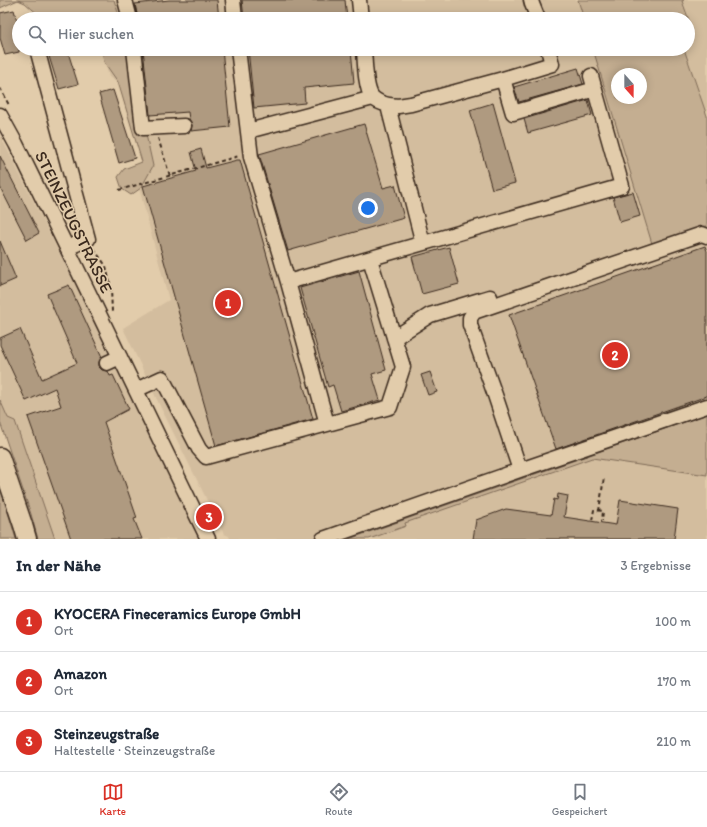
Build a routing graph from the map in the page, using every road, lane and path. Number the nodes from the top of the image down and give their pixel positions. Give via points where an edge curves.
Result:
1 (125, 0) edge
2 (233, 0) edge
3 (359, 0) edge
4 (531, 0) edge
5 (128, 12) edge
6 (234, 12) edge
7 (360, 12) edge
8 (535, 12) edge
9 (39, 56) edge
10 (135, 56) edge
11 (239, 56) edge
12 (365, 56) edge
13 (550, 56) edge
14 (503, 79) junction
15 (373, 98) junction
16 (389, 106) junction
17 (0, 115) edge
18 (184, 126) dead end
19 (155, 128) junction
20 (248, 131) junction
21 (250, 153) junction
22 (170, 176) junction
23 (119, 190) dead end
24 (421, 236) dead end
25 (707, 236) edge
26 (88, 239) junction
27 (67, 248) junction
28 (609, 257) dead end
29 (370, 259) junction
30 (288, 282) junction
31 (112, 315) dead end
32 (394, 338) junction
33 (136, 390) junction
34 (707, 406) edge
35 (327, 424) junction
36 (0, 457) edge
37 (520, 470) junction
38 (604, 477) dead end
39 (599, 511) junction
40 (592, 520) dead end
41 (602, 521) dead end
42 (27, 539) edge
43 (208, 539) edge
44 (323, 539) edge

1 - 5 street
2 - 6 street
3 - 7 street
4 - 8 street
9 - 26 street
10 - 19 street via 143,128
11 - 20 street
12 - 15 street via 368,88
13 - 14 street via 552,64
14 - 16 street via 411,104
14 - 29 street via 513,113 593,82 622,186
15 - 16 street
15 - 20 street
16 - 24 street
17 - 27 street, STEINZEUGSTRASSE
18 - 19 street
19 - 22 path
20 - 21 street
21 - 22 path
21 - 30 street
22 - 23 path
25 - 37 street via 702,234 474,312 470,318 470,325
26 - 27 street
26 - 31 path via 106,266 111,288
27 - 33 street, STEINZEUGSTRASSE via 114,360
28 - 32 street via 430,315
29 - 30 street
29 - 32 street
30 - 35 street
32 - 35 street via 403,367 390,407
33 - 35 street via 162,378 199,449 206,457
33 - 43 street, STEINZEUGSTRASSE
34 - 37 street
36 - 42 main road
37 - 44 street
38 - 39 path
39 - 40 path via 594,510
39 - 41 path via 603,511

